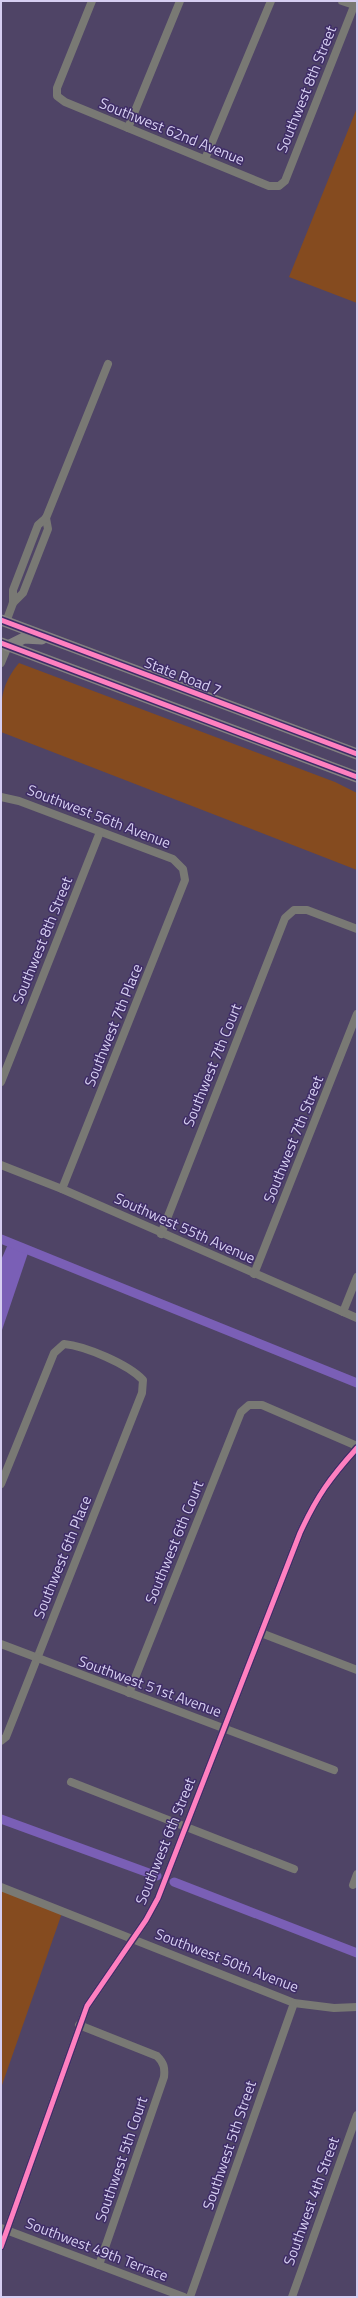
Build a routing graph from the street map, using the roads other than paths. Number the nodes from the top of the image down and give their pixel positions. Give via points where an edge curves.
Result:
1 (92, 1) edge
2 (180, 1) edge
3 (271, 1) edge
4 (342, 1) edge
5 (355, 3) edge
6 (128, 128) junction
7 (205, 159) junction
8 (279, 186) joint
9 (108, 364) dead end
10 (3, 623) edge
11 (55, 640) junction
12 (4, 645) edge
13 (1, 663) edge
14 (357, 754) edge
15 (357, 777) edge
16 (1, 797) edge
17 (100, 832) junction
18 (183, 870) joint
19 (357, 929) edge
20 (357, 1014) edge
21 (1, 1082) edge
22 (1, 1165) edge
23 (62, 1190) junction
24 (161, 1234) junction
25 (254, 1274) junction
26 (357, 1277) edge
27 (343, 1312) junction
28 (357, 1318) edge
29 (357, 1447) edge
30 (1, 1484) edge
31 (261, 1634) junction
32 (1, 1644) edge
33 (37, 1659) junction
34 (356, 1667) edge
35 (129, 1693) junction
36 (223, 1728) junction
37 (1, 1741) edge
38 (334, 1770) dead end
39 (71, 1782) dead end
40 (185, 1827) junction
41 (294, 1869) dead end
42 (357, 1874) edge
43 (353, 1885) dead end
44 (1, 1887) edge
45 (133, 1938) junction
46 (294, 2003) junction
47 (357, 2007) edge
48 (79, 2025) junction
49 (357, 2115) edge
50 (4, 2229) edge
51 (1, 2247) edge
52 (99, 2265) junction
53 (184, 2297) edge
54 (190, 2297) edge
55 (292, 2297) edge

1 - 6 street, Southwest 62nd Avenue via 57,88 57,96 64,102
2 - 6 street
3 - 7 street
4 - 5 street
5 - 8 street, Southwest 8th Street via 285,181
6 - 7 street, Southwest 62nd Avenue
7 - 8 street, Southwest 62nd Avenue via 269,186
9 - 10 street via 46,518 48,529 23,593 13,604
10 - 11 main road, State Road 7
11 - 12 main road via 24,638
11 - 14 main road, State Road 7
12 - 13 street
12 - 15 main road
16 - 17 street, Southwest 56th Avenue via 19,801
17 - 18 street, Southwest 56th Avenue via 173,859
17 - 21 street, Southwest 8th Street
18 - 23 street, Southwest 7th Place via 185,880
19 - 24 street, Southwest 7th Court via 307,910 294,910 286,918
20 - 25 street, Southwest 7th Street
22 - 23 street, Southwest 55th Avenue
23 - 24 street, Southwest 55th Avenue
24 - 25 street, Southwest 55th Avenue
25 - 27 street, Southwest 55th Avenue
26 - 27 street
27 - 28 street, Southwest 55th Avenue
29 - 31 street, Southwest 6th Street via 330,1478 314,1503
29 - 35 street, Southwest 6th Court via 262,1405 250,1405 241,1412
30 - 33 street, Southwest 6th Place via 54,1353 64,1344 75,1345 135,1371 143,1380 142,1393
31 - 34 street
31 - 36 street, Southwest 6th Street
32 - 33 street, Southwest 51st Avenue
33 - 35 street, Southwest 51st Avenue
33 - 37 street, Southwest 6th Place via 6,1737
35 - 36 street, Southwest 51st Avenue
36 - 38 street, Southwest 51st Avenue
36 - 40 street, Southwest 6th Street
39 - 40 street
40 - 41 street
40 - 45 street, Southwest 6th Street via 158,1898
42 - 43 street
44 - 45 street, Southwest 50th Avenue
45 - 46 street, Southwest 50th Avenue
45 - 48 street, Southwest 6th Street via 87,2006
46 - 47 street, Southwest 50th Avenue via 334,2008
46 - 54 street, Southwest 5th Street
48 - 50 street, Southwest 6th Street
48 - 52 street, Southwest 5th Court via 157,2056 163,2062 164,2077
49 - 55 street, Southwest 4th Street
50 - 51 street, Southwest 6th Street
50 - 52 street, Southwest 49th Terrace
52 - 53 street, Southwest 49th Terrace

